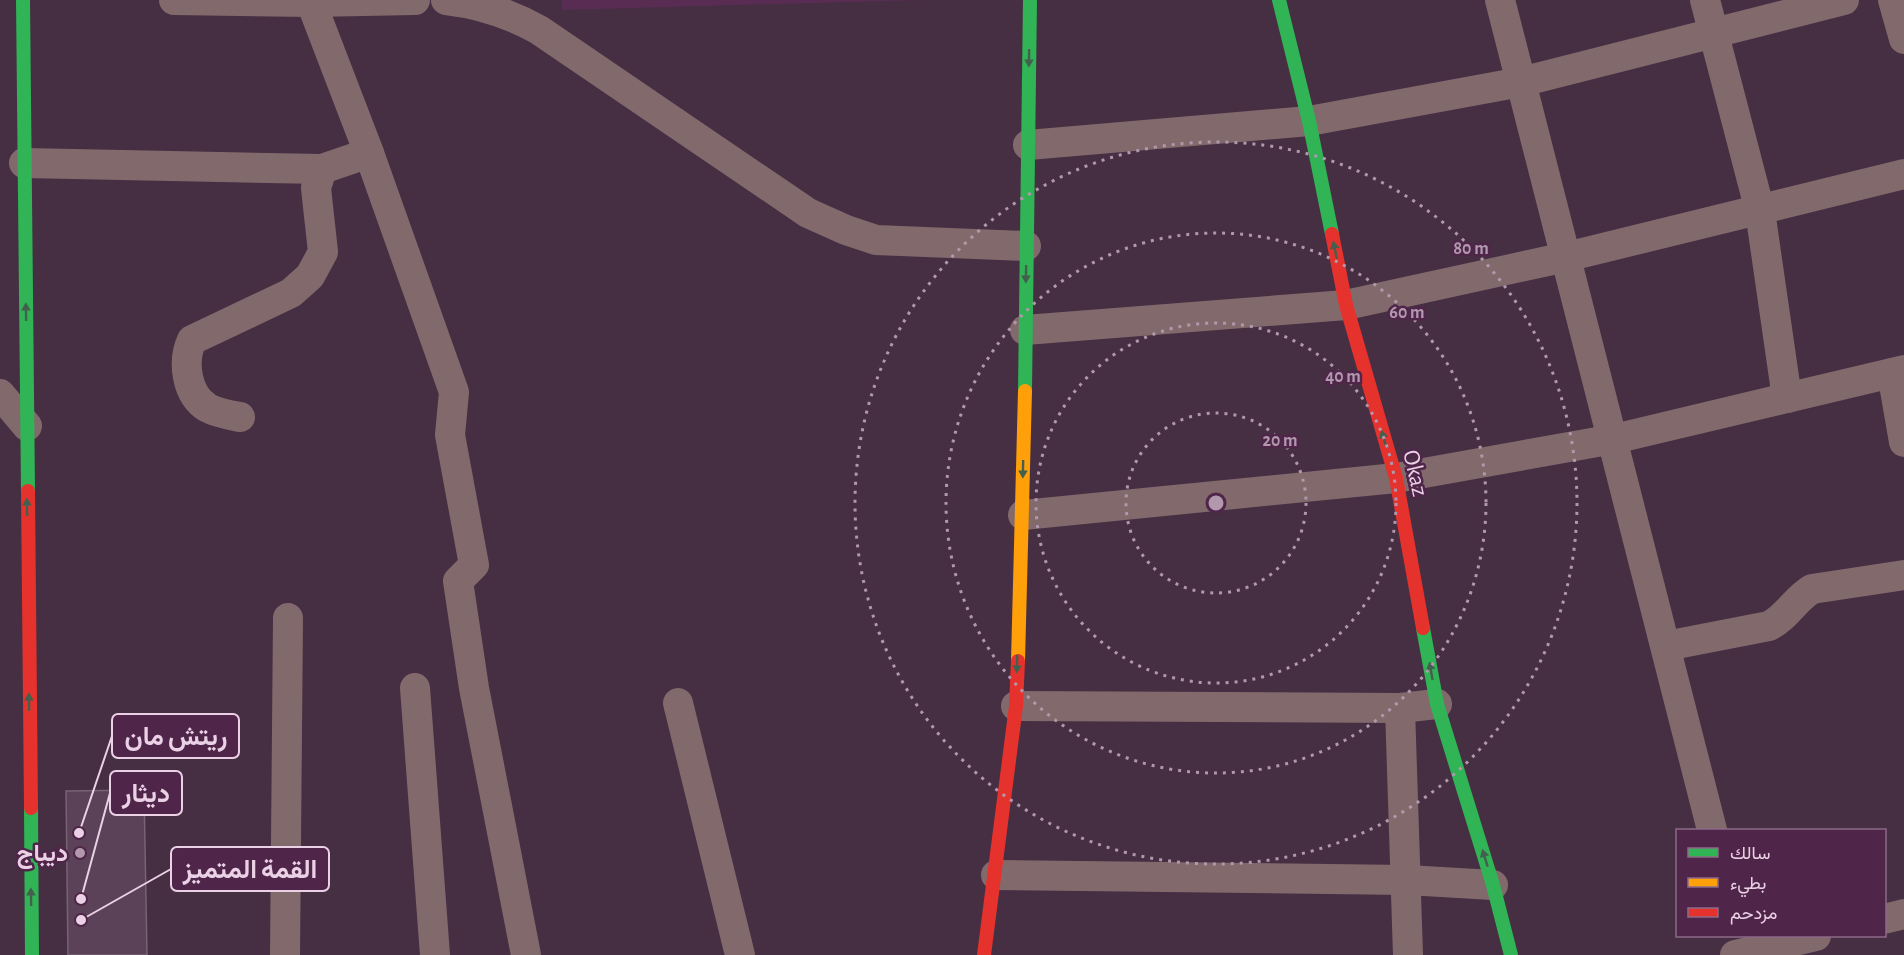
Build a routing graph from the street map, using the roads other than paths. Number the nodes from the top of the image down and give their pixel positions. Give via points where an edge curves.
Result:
1 (23, 0) edge
2 (174, 0) edge
3 (415, 0) edge
4 (446, 0) edge
5 (538, 0) edge
6 (1030, 0) edge
7 (1280, 0) edge
8 (1500, 0) edge
9 (1705, 0) edge
10 (1844, 0) edge
11 (1893, 0) edge
12 (311, 2) junction
13 (539, 30) junction
14 (1714, 33) junction
15 (1904, 39) edge
16 (1521, 82) junction
17 (1309, 121) junction
18 (1028, 145) junction
19 (369, 153) junction
20 (24, 163) junction
21 (322, 169) junction
22 (1904, 174) edge
23 (1760, 211) junction
24 (1026, 246) junction
25 (1566, 257) junction
26 (1346, 305) junction
27 (1025, 330) junction
28 (1898, 372) edge
29 (0, 394) edge
30 (1787, 398) junction
31 (240, 417) dead end
32 (27, 426) junction
33 (1614, 439) junction
34 (1904, 442) edge
35 (1395, 478) junction
36 (1023, 514) junction
37 (1904, 575) edge
38 (288, 618) dead end
39 (1666, 646) junction
40 (416, 688) dead end
41 (678, 703) dead end
42 (1437, 704) junction
43 (1016, 706) junction
44 (1400, 708) junction
45 (1712, 829) edge
46 (996, 875) junction
47 (1407, 880) junction
48 (1493, 885) junction
49 (1904, 914) edge
50 (1886, 918) edge
51 (1811, 937) edge
52 (1740, 950) edge
53 (26, 952) edge
54 (285, 955) edge
55 (435, 955) edge
56 (526, 955) edge
57 (740, 955) edge
58 (984, 955) edge
59 (1408, 955) edge
60 (1511, 955) edge

1 - 20 street
2 - 12 street
3 - 12 street
4 - 13 street via 477,3
5 - 13 street
6 -> 18 street
7 - 17 street, Okaz
8 - 16 street
9 - 14 street
10 - 14 street
11 - 15 street
12 - 19 street
13 - 24 street via 808,213 846,230 876,240
14 - 16 street
14 - 23 street
16 - 17 street
16 - 25 street
17 - 18 street
26 -> 17 street, Okaz
18 - 24 street
19 - 21 street
19 - 56 street via 454,392 450,435 474,565 458,581 474,688
20 - 21 street
32 -> 20 street
21 - 31 street via 316,188 323,252 310,276 291,293 192,340 185,354 197,399 209,409
22 - 23 street
23 - 25 street
23 - 30 street
24 -> 27 street
25 - 26 street
25 - 33 street
26 - 27 street
35 -> 26 street, Okaz
27 -> 36 street
28 - 30 street
28 - 34 street
29 - 32 street
30 - 33 street
53 -> 32 street
33 - 35 street
33 - 39 street
35 - 36 street
42 -> 35 street, Okaz
36 -> 43 street
37 - 39 street via 1812,589 1800,596 1782,619 1769,626
38 - 54 street
39 - 45 street
40 - 55 street
41 - 57 street
42 - 44 street
48 -> 42 street, Okaz
43 - 44 street
43 - 46 street
44 - 47 street
46 - 47 street
46 - 58 street
47 - 48 street
47 - 59 street
48 - 60 street, Okaz
49 - 50 street
51 - 52 street

